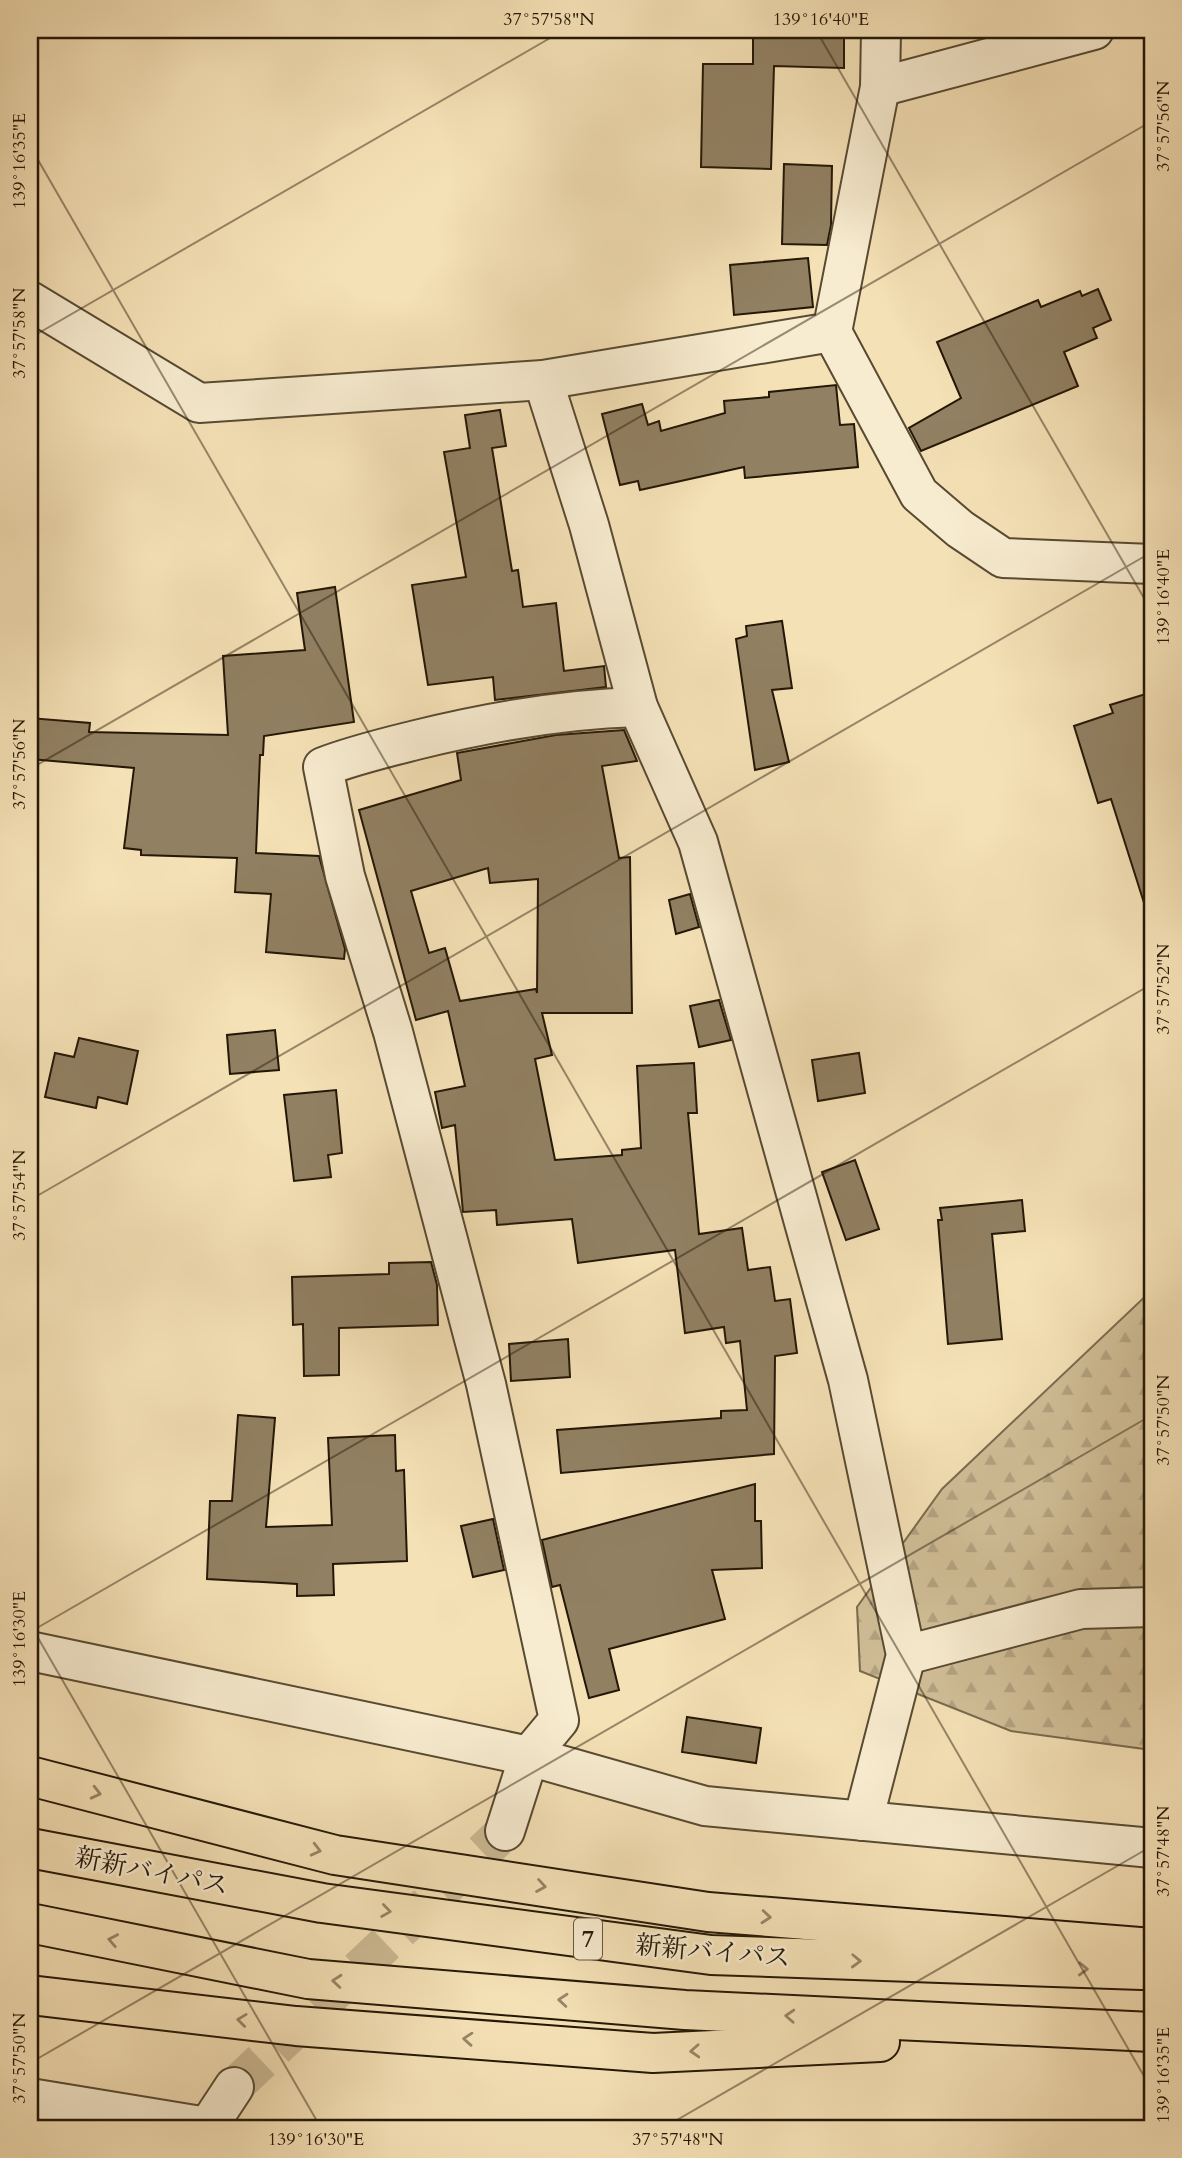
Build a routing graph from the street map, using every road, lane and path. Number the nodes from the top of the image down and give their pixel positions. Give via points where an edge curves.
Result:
1 (881, 30) edge
2 (1094, 30) edge
3 (880, 87) junction
4 (30, 301) edge
5 (832, 332) junction
6 (543, 380) junction
7 (1152, 564) edge
8 (638, 707) junction
9 (1152, 1607) edge
10 (30, 1651) edge
11 (906, 1655) junction
12 (529, 1756) junction
13 (30, 1776) edge
14 (863, 1821) junction
15 (505, 1831) tunnel mouth
16 (30, 1848) edge
17 (1152, 1848) edge
18 (30, 1923) edge
19 (1152, 1948) edge
20 (1152, 1970) edge
21 (30, 1995) edge
22 (1106, 2031) junction
23 (1152, 2032) edge
24 (234, 2087) tunnel mouth
25 (30, 2098) edge
26 (207, 2128) edge
27 (213, 2128) edge

1 - 3 street
2 - 3 street
3 - 5 street
4 - 6 street via 199,403
5 - 6 street
5 - 7 street via 919,495 960,529 1003,558
6 - 8 street via 589,525
8 - 11 street via 698,842 848,1380
8 - 12 street via 576,709 467,728 350,756 323,767 345,876 393,1032 486,1384 559,1720
9 - 11 street via 1081,1609
10 - 12 street
11 - 14 street
12 - 14 street via 705,1806
12 - 15 street
13 -> 19 highway via 335,1855 708,1912
14 - 17 street
16 -> 20 highway, 新新バイパス / 7 via 321,1903 711,1955
22 -> 18 highway via 685,2010 308,1979
22 -> 21 highway via 653,2053 296,2026
22 - 23 highway
24 - 26 street
25 - 26 street
26 - 27 street

